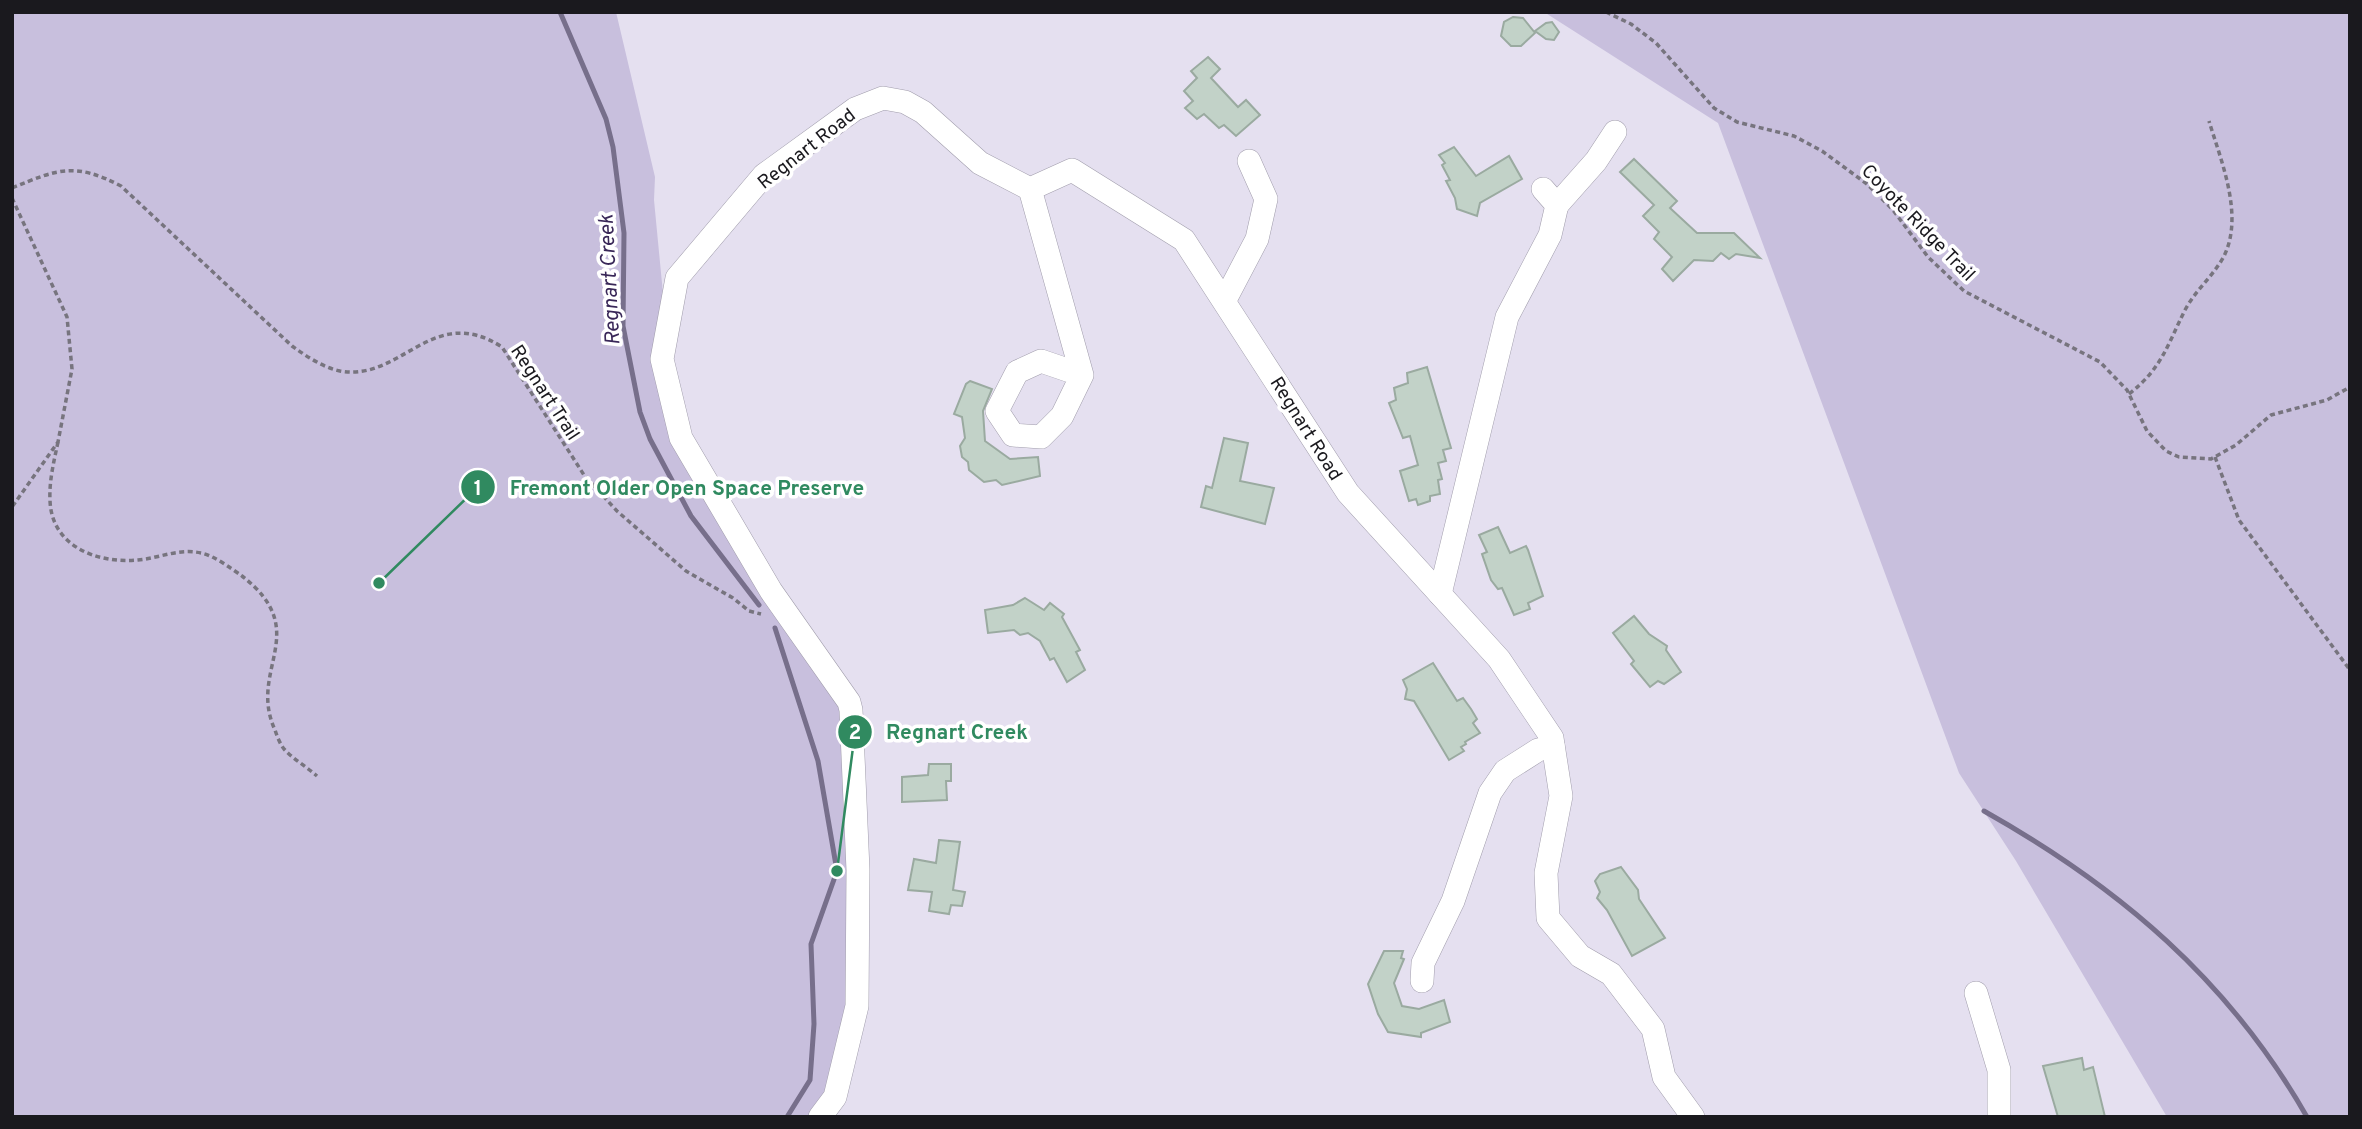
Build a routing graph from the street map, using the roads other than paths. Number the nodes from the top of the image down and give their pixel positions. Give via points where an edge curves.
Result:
1 (1615, 132) dead end
2 (1249, 161) dead end
3 (1030, 189) junction
4 (1226, 300) junction
5 (1082, 375) dead end
6 (1440, 594) junction
7 (1553, 746) junction
8 (1422, 981) dead end
9 (1976, 993) dead end
10 (820, 1117) edge
11 (1693, 1117) edge
12 (1999, 1117) edge

1 - 6 street via 1596,161 1550,197 1550,235 1507,317
2 - 4 street via 1266,199 1257,239
3 - 4 street, Regnart Road via 1072,170 1184,240
3 - 5 street
3 - 10 street, Regnart Road via 981,163 923,112 883,98 855,109 764,175 677,278 662,359 681,438 771,591 851,710 858,870 857,1006 835,1097
4 - 6 street, Regnart Road via 1348,493
6 - 7 street, Regnart Road via 1499,659
7 - 8 street via 1505,771 1490,793 1453,901 1423,963
7 - 11 street, Regnart Road via 1561,796 1546,873 1548,918 1580,956 1611,974 1653,1029 1664,1077
9 - 12 street via 1999,1070

